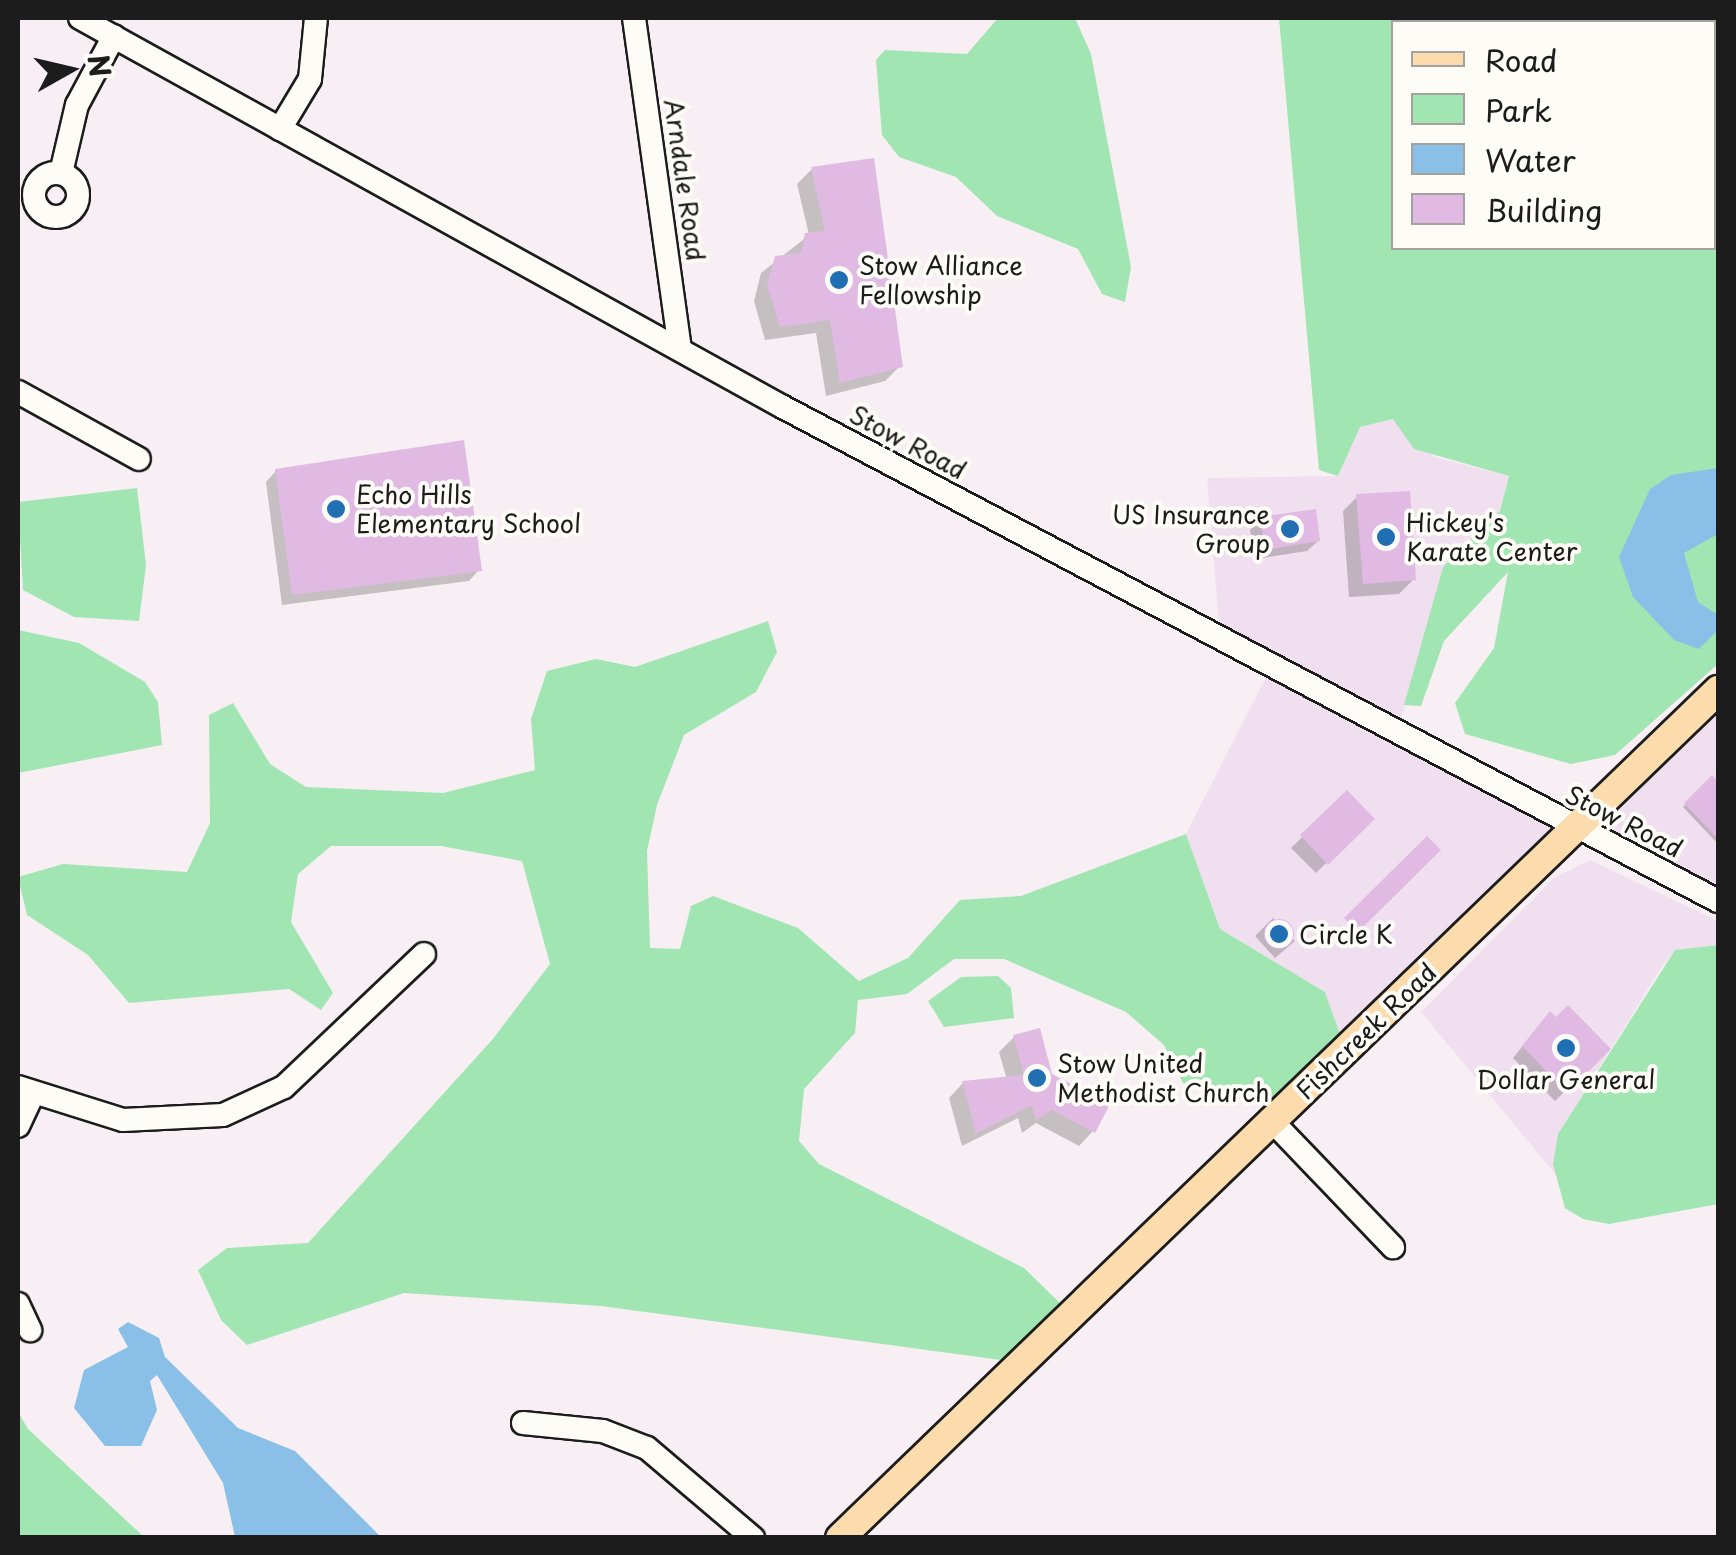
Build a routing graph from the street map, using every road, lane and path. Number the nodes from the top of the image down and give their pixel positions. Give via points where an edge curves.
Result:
1 (80, 18) edge
2 (316, 18) edge
3 (634, 18) edge
4 (114, 36) junction
5 (280, 129) junction
6 (61, 173) dead end
7 (680, 350) junction
8 (18, 392) edge
9 (139, 459) dead end
10 (1718, 690) edge
11 (1579, 829) junction
12 (1718, 901) edge
13 (424, 954) dead end
14 (25, 1091) edge
15 (1272, 1121) junction
16 (18, 1126) edge
17 (1393, 1247) dead end
18 (18, 1304) edge
19 (30, 1330) dead end
20 (523, 1423) dead end
21 (753, 1538) edge
22 (840, 1538) edge

1 - 4 street, Stow Road
2 - 5 street via 310,79
3 - 7 street, Arndale Road
4 - 5 street, Stow Road
4 - 6 street via 77,106
5 - 7 street, Stow Road
7 - 11 street, Stow Road
8 - 9 street
10 - 11 main road, Fishcreek Road
11 - 12 street, Stow Road
11 - 15 main road, Fishcreek Road
13 - 14 street via 318,1060 244,1108 142,1122
14 - 16 street
15 - 17 street
15 - 22 main road, Fishcreek Road
18 - 19 street
20 - 21 street via 602,1432 647,1448

